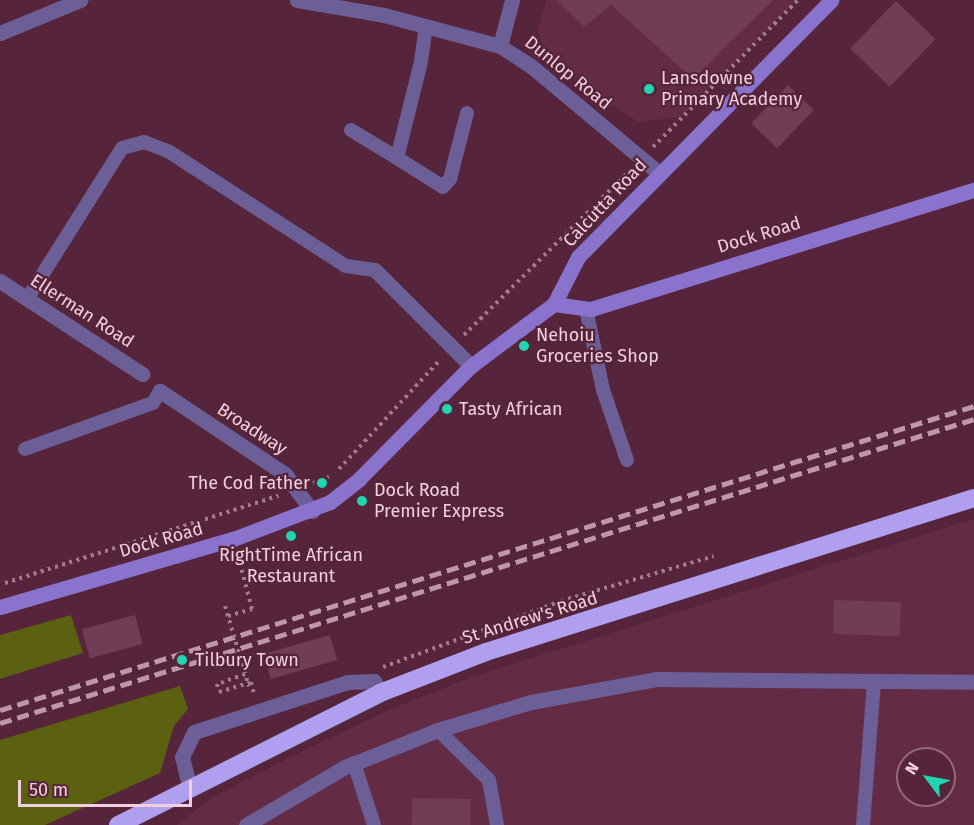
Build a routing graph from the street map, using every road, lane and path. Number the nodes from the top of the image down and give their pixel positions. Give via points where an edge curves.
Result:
1 (80, 0) edge
2 (297, 0) edge
3 (512, 0) edge
4 (798, 0) edge
5 (831, 0) edge
6 (426, 26) junction
7 (0, 33) edge
8 (501, 46) junction
9 (467, 113) dead end
10 (351, 130) dead end
11 (666, 134) dead end
12 (397, 158) junction
13 (660, 174) junction
14 (626, 175) dead end
15 (974, 190) edge
16 (375, 270) joint
17 (0, 281) edge
18 (27, 299) junction
19 (554, 304) junction
20 (586, 309) junction
21 (462, 338) dead end
22 (444, 356) dead end
23 (471, 366) junction
24 (142, 374) dead end
25 (160, 391) joint
26 (24, 449) dead end
27 (627, 460) dead end
28 (310, 484) dead end
29 (284, 494) dead end
30 (974, 498) edge
31 (330, 502) joint
32 (312, 511) junction
33 (242, 573) dead end
34 (0, 585) edge
35 (225, 606) dead end
36 (0, 607) edge
37 (228, 616) junction
38 (245, 674) junction
39 (874, 681) junction
40 (974, 682) edge
41 (380, 693) junction
42 (438, 730) junction
43 (354, 763) junction
44 (190, 789) junction
45 (118, 825) edge
46 (246, 825) edge
47 (374, 825) edge
48 (497, 825) edge
49 (863, 825) edge

1 - 7 street
2 - 6 street, Dunlop Road
3 - 8 street
4 - 11 path
5 - 13 street, Calcutta Road
6 - 8 street, Dunlop Road
6 - 12 lane
8 - 13 street, Dunlop Road via 531,66
9 - 12 lane via 450,179 443,187
10 - 12 lane
13 - 19 street, Calcutta Road via 578,257
14 - 21 path
15 - 20 street, Dock Road
16 - 18 lane via 346,266 168,151 144,142 122,148
16 - 23 street
17 - 18 street, Ellerman Road
18 - 24 street, Ellerman Road
19 - 20 street, Dock Road
19 - 23 street, Calcutta Road
20 - 27 lane via 603,390
22 - 28 path via 332,476
23 - 31 street, Calcutta Road via 359,479
25 - 26 lane via 153,403
25 - 32 street, Broadway via 285,474
29 - 34 path
30 - 41 highway, St Andrew's Road via 486,652
31 - 32 street, Dock Road
32 - 36 street, Dock Road via 233,539
33 - 37 path via 252,609
35 - 37 path, bridge
37 - 38 path, bridge
38 - 38 path, bridge via 250,685 219,692 217,684
39 - 40 street
39 - 42 street via 656,680 531,702
39 - 49 lane
41 - 44 highway, St Andrew's Road
41 - 44 street via 374,681 348,682 195,732 182,757
42 - 43 street
42 - 48 lane via 489,780
43 - 46 street
43 - 47 lane
44 - 45 highway, St Andrew's Road

